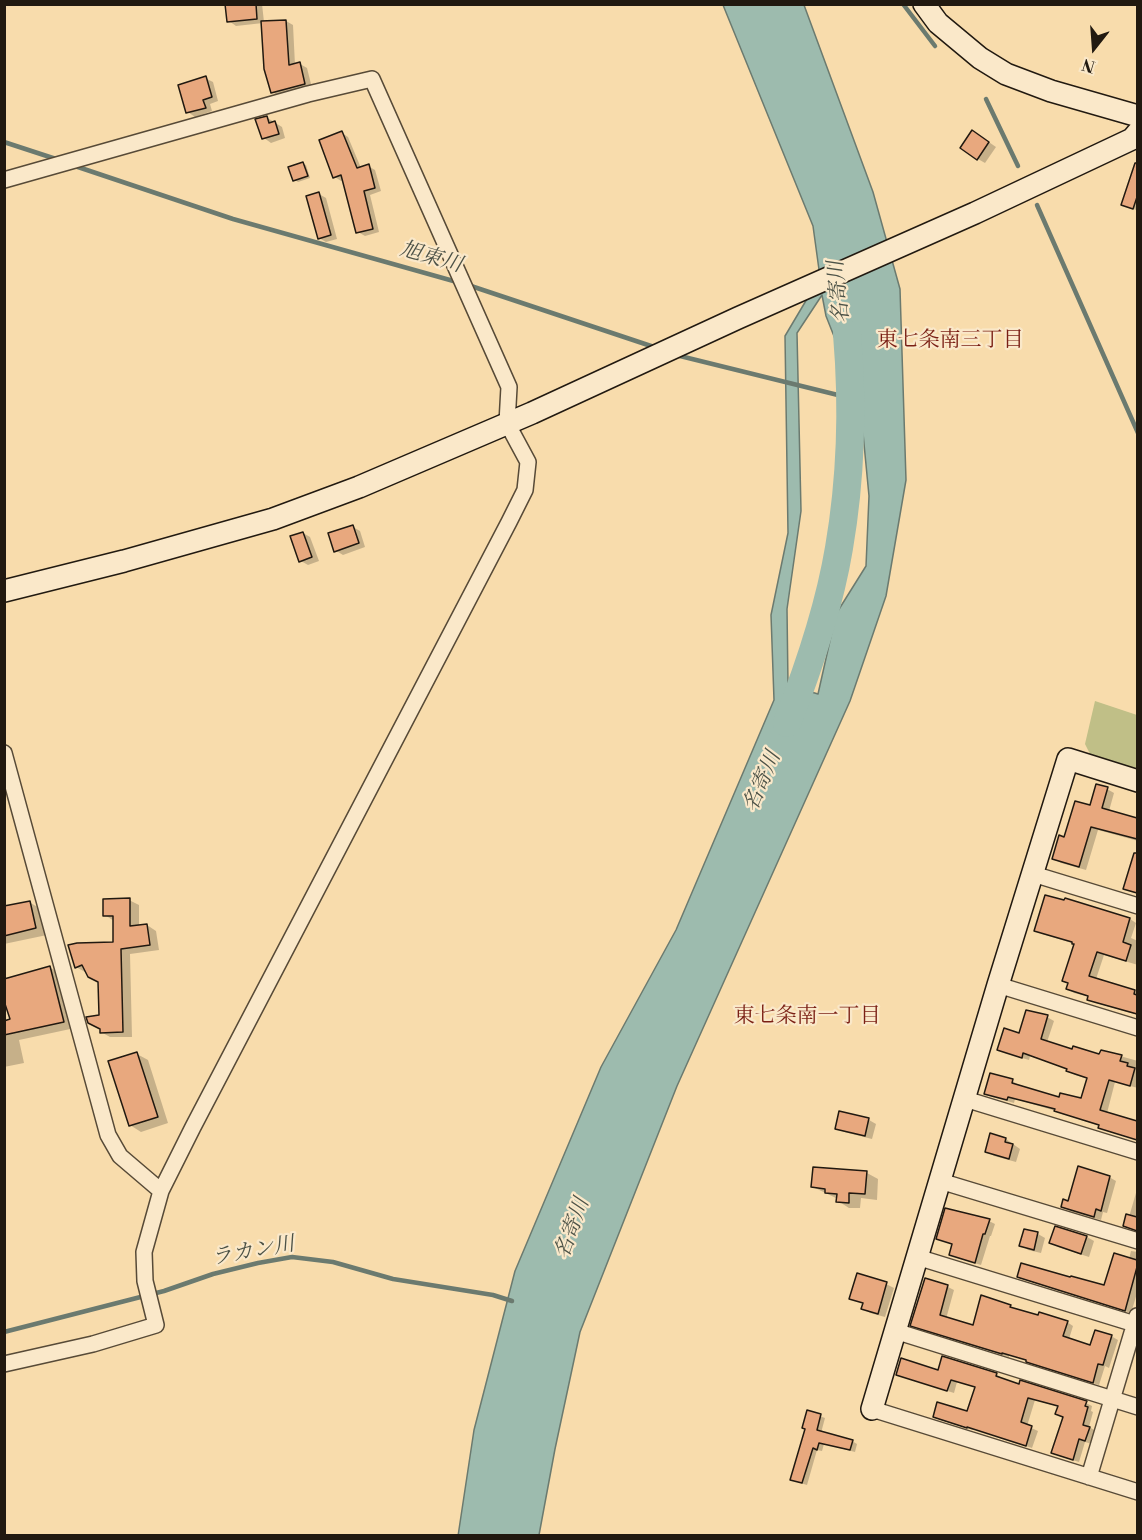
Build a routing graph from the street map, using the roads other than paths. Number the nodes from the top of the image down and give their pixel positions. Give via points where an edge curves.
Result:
1 (924, 4) edge
2 (1137, 116) edge
3 (1137, 132) edge
4 (4, 180) edge
5 (507, 423) junction
6 (4, 591) edge
7 (4, 753) edge
8 (1137, 781) edge
9 (1033, 874) junction
10 (1137, 906) edge
11 (998, 985) junction
12 (1137, 1028) edge
13 (965, 1099) junction
14 (1137, 1152) edge
15 (940, 1181) junction
16 (161, 1191) junction
17 (1137, 1241) edge
18 (918, 1257) junction
19 (1137, 1321) edge
20 (895, 1331) junction
21 (4, 1364) edge
22 (1112, 1400) junction
23 (1137, 1407) edge
24 (872, 1409) joint
25 (1089, 1477) junction
26 (1137, 1492) edge

1 - 2 street via 938,23 1006,74
3 - 5 street via 1132,139 975,213
4 - 5 street via 372,79 509,387
5 - 6 street via 359,487 273,519
5 - 16 street via 528,462 525,490
7 - 16 street via 108,1135 120,1156
8 - 9 street via 1068,759
9 - 10 street
9 - 11 street
11 - 12 street
11 - 13 street
13 - 14 street
13 - 15 street
15 - 17 street
15 - 18 street
16 - 21 street via 144,1252 145,1281 156,1325
18 - 19 street
18 - 20 street
19 - 22 street
20 - 22 street
20 - 24 street
22 - 23 street
22 - 25 street
24 - 25 street
25 - 26 street

